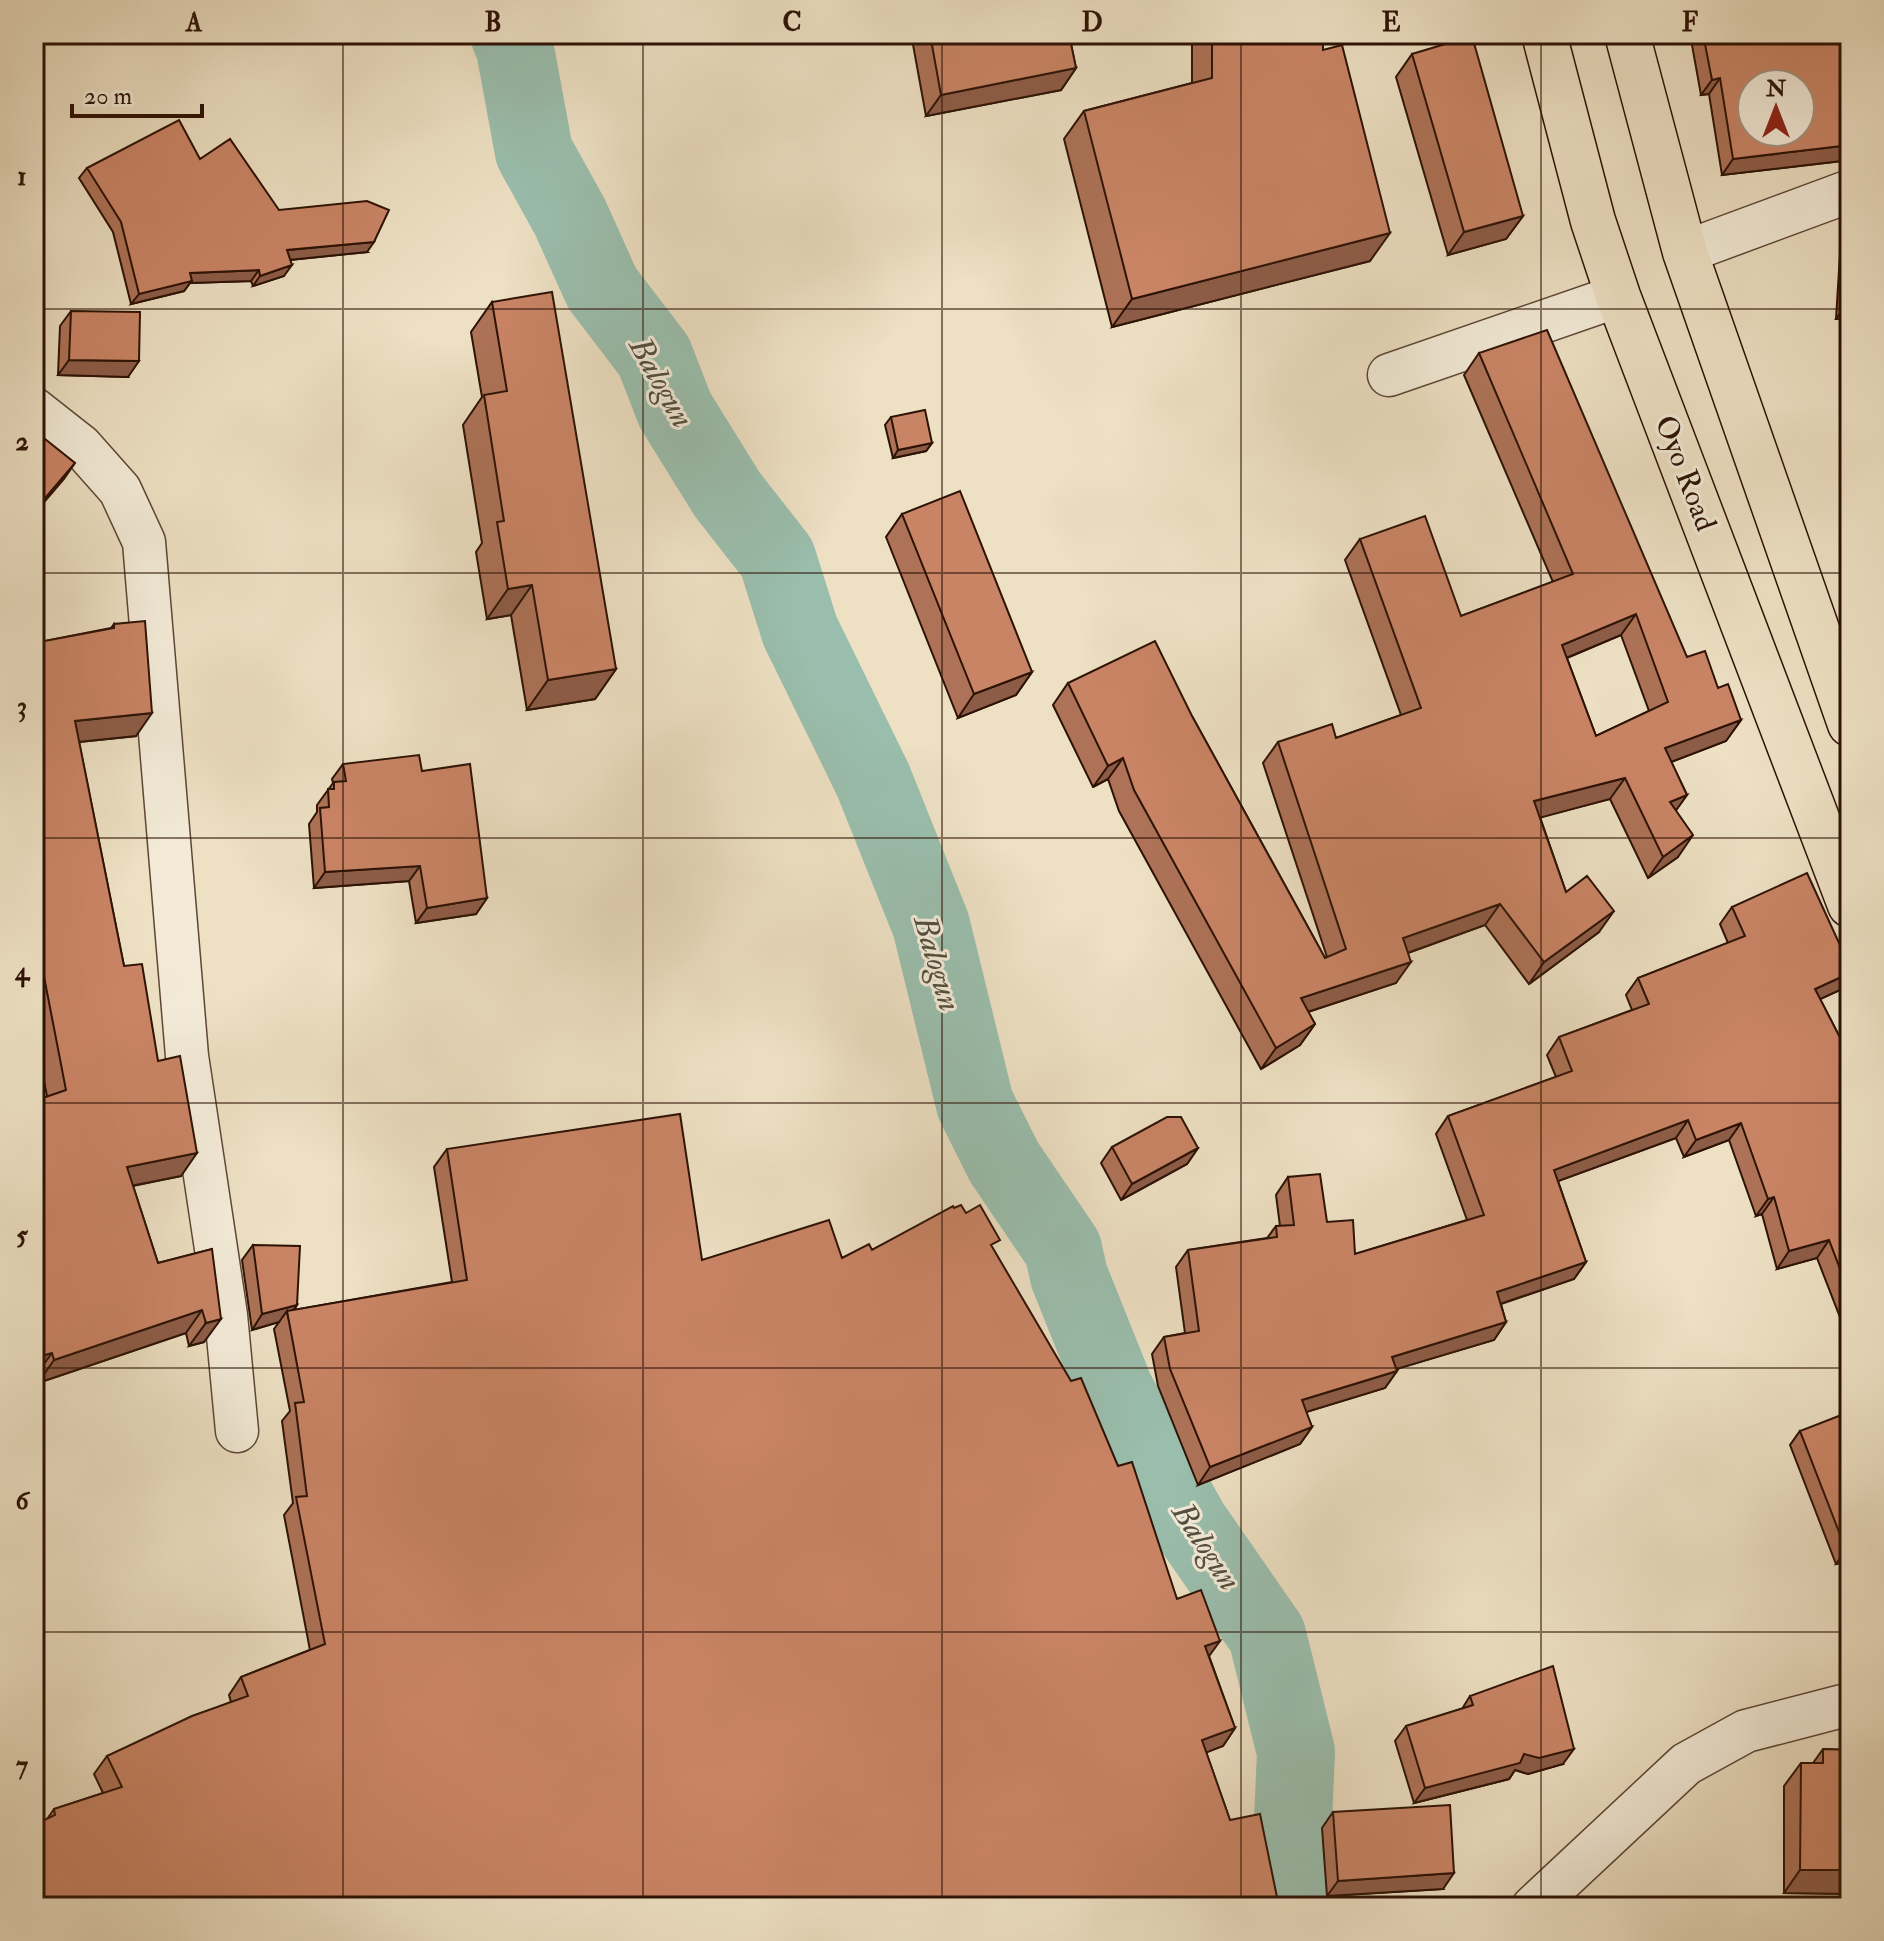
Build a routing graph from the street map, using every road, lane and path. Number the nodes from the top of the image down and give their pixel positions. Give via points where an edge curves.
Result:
1 (1544, 34) edge
2 (1627, 34) edge
3 (1850, 191) edge
4 (1685, 252) junction
5 (1618, 296) junction
6 (1389, 375) dead end
7 (34, 409) edge
8 (1850, 724) edge
9 (1850, 905) edge
10 (237, 1431) dead end
11 (1850, 1704) edge
12 (1533, 1907) edge

1 - 5 main road, Oyo Road
2 - 4 main road
3 - 4 street
4 - 8 main road
5 - 6 street
5 - 9 main road, Oyo Road
7 - 10 street via 81,446 120,490 144,542 187,1056 226,1315
11 - 12 street via 1746,1731 1686,1764

